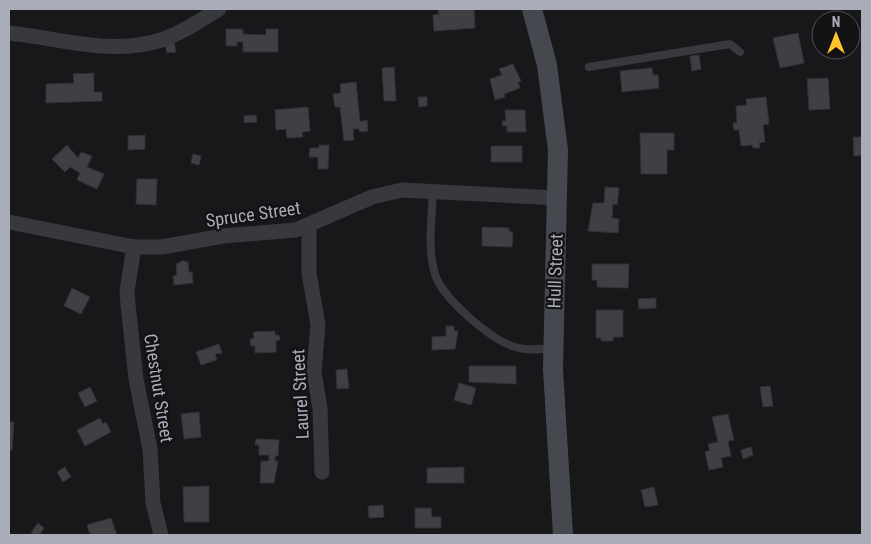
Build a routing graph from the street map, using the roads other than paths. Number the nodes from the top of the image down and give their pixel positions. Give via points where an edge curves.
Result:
1 (219, 9) edge
2 (532, 9) edge
3 (9, 33) edge
4 (740, 52) dead end
5 (590, 67) dead end
6 (433, 191) junction
7 (558, 198) junction
8 (9, 222) edge
9 (309, 226) junction
10 (134, 247) junction
11 (553, 348) junction
12 (322, 472) dead end
13 (161, 535) edge
14 (563, 535) edge

1 - 3 street via 162,40 131,45 86,44
2 - 7 main road, Hull Street via 554,108
4 - 5 lane via 730,44
6 - 7 street, Spruce Street
6 - 9 street, Spruce Street via 402,190 372,196
6 - 11 lane via 432,264 446,294 492,335 512,346
7 - 11 main road, Hull Street
8 - 10 street, Spruce Street
9 - 10 street, Spruce Street via 276,233 223,236 162,248
9 - 12 street, Laurel Street via 309,273 318,324 314,372 320,408
10 - 13 street, Chestnut Street via 128,304 136,379 150,449 153,503
11 - 14 main road, Hull Street

